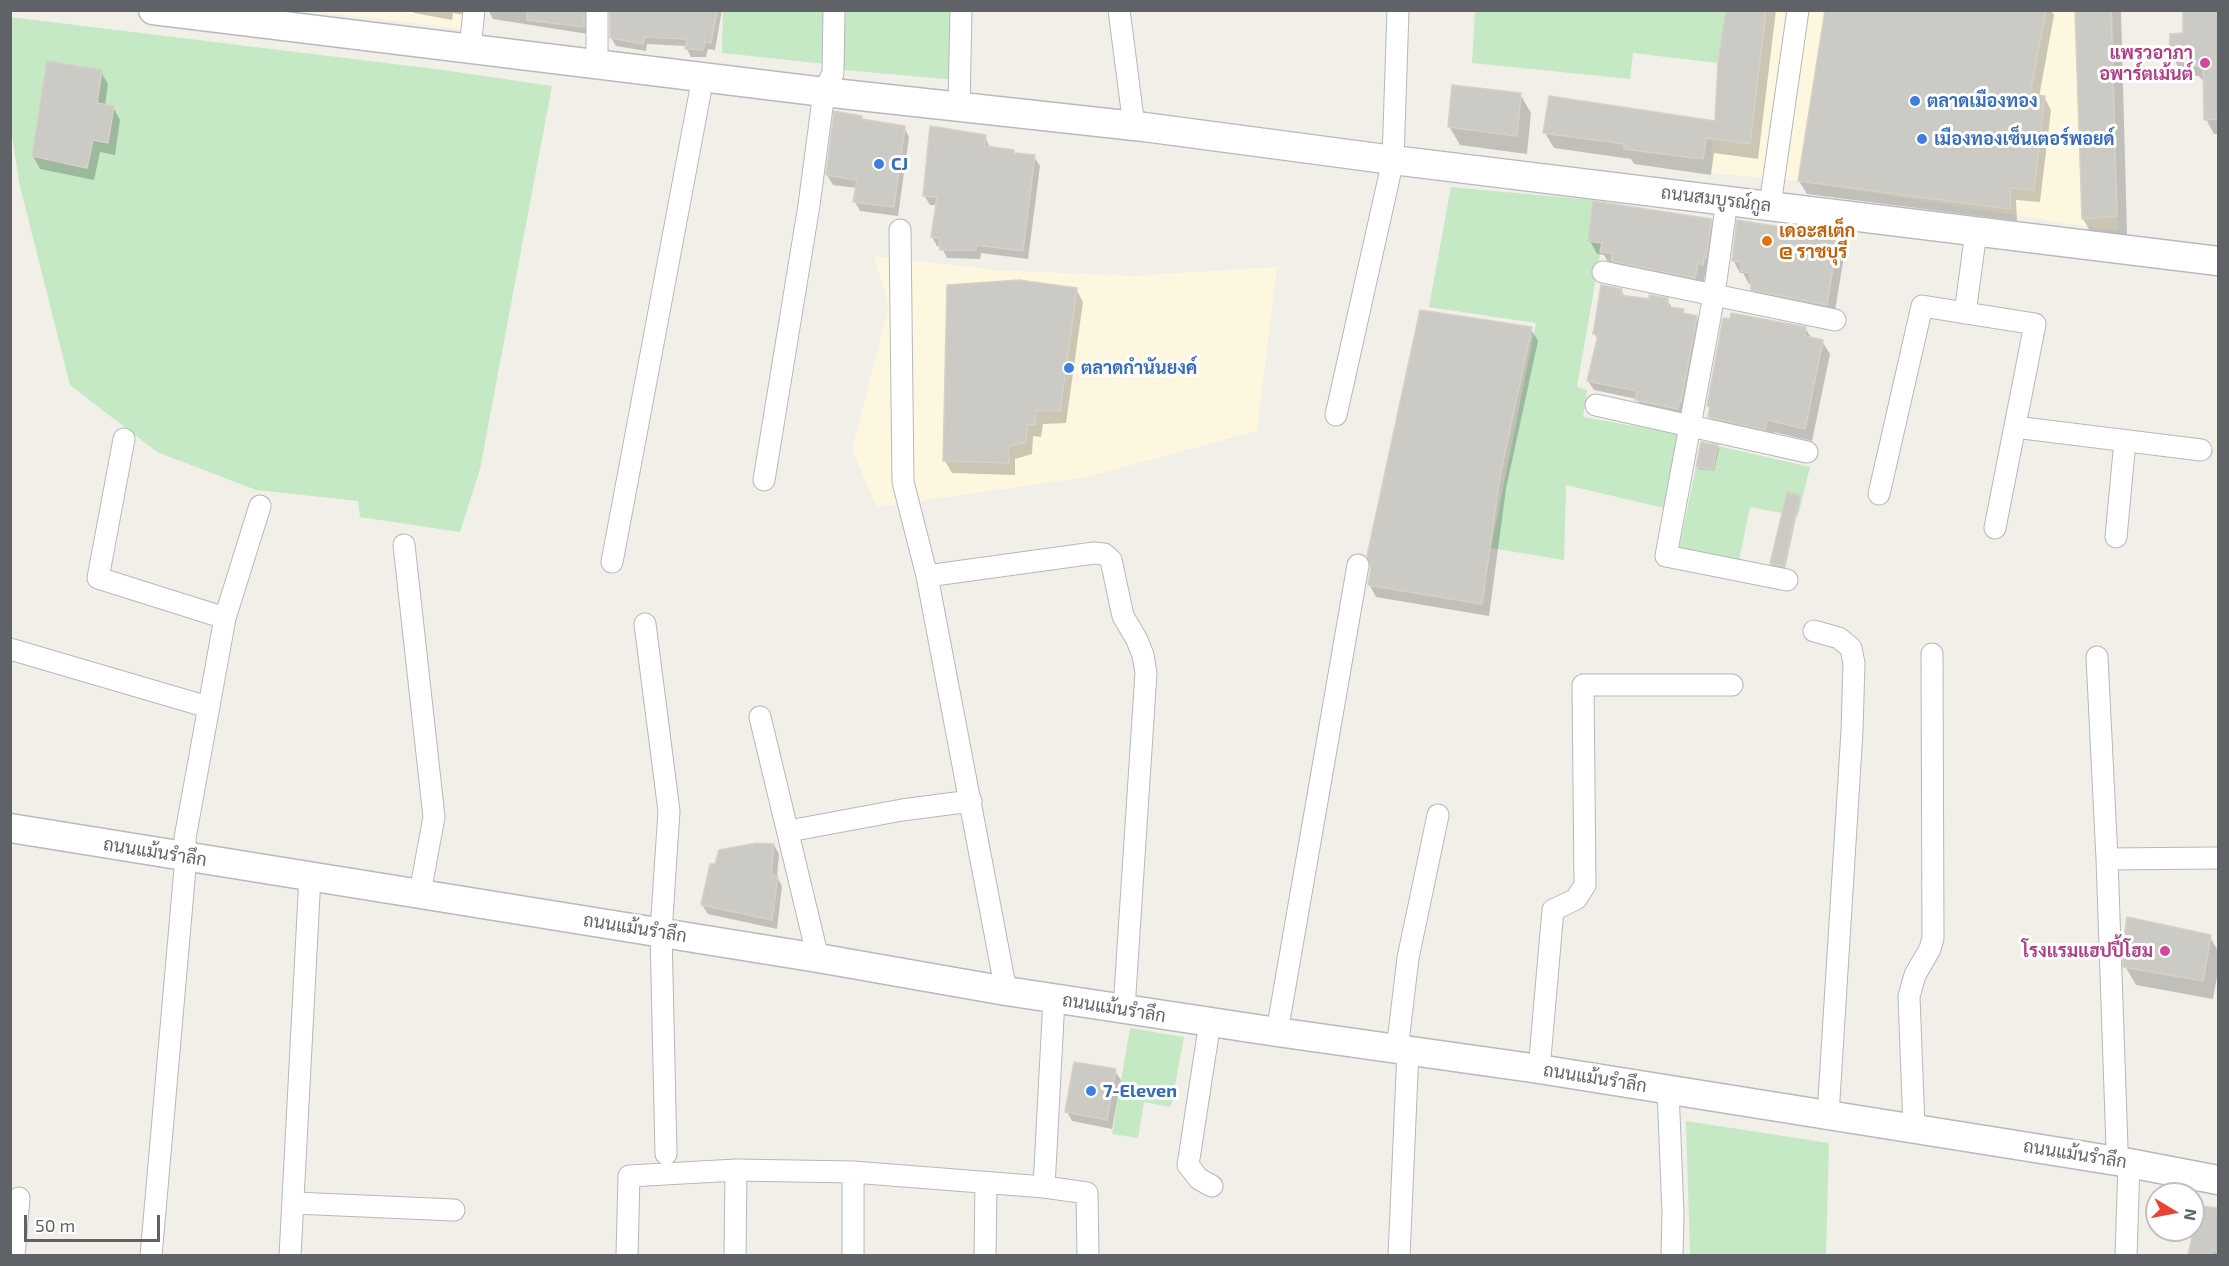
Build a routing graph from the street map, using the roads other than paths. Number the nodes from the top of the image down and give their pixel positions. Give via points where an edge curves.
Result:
1 (153, 10) edge
2 (474, 10) edge
3 (597, 10) edge
4 (834, 10) edge
5 (961, 10) edge
6 (1119, 10) edge
7 (1398, 10) edge
8 (1798, 10) edge
9 (470, 49) junction
10 (597, 64) junction
11 (703, 77) junction
12 (824, 92) junction
13 (960, 106) junction
14 (1134, 126) junction
15 (1393, 160) junction
16 (1727, 200) junction
17 (1770, 205) junction
18 (900, 230) dead end
19 (1977, 232) junction
20 (2218, 261) edge
21 (1603, 272) dead end
22 (1714, 295) junction
23 (1965, 313) junction
24 (1835, 321) dead end
25 (1596, 405) dead end
26 (1336, 415) dead end
27 (1690, 427) junction
28 (2015, 427) junction
29 (124, 439) dead end
30 (2125, 441) junction
31 (2201, 450) dead end
32 (1807, 452) dead end
33 (764, 480) dead end
34 (1879, 494) dead end
35 (260, 506) dead end
36 (1995, 528) dead end
37 (2116, 537) dead end
38 (404, 546) dead end
39 (612, 562) dead end
40 (1358, 565) dead end
41 (927, 576) junction
42 (1787, 580) dead end
43 (225, 618) junction
44 (645, 624) dead end
45 (1814, 631) dead end
46 (10, 649) edge
47 (1932, 654) dead end
48 (2097, 657) dead end
49 (1732, 685) dead end
50 (208, 707) junction
51 (760, 717) dead end
52 (971, 801) junction
53 (1438, 815) dead end
54 (10, 828) edge
55 (789, 831) junction
56 (186, 857) junction
57 (2218, 858) edge
58 (2107, 859) junction
59 (310, 876) junction
60 (420, 893) junction
61 (661, 932) junction
62 (818, 958) junction
63 (1006, 991) junction
64 (1054, 999) junction
65 (1125, 1009) junction
66 (1210, 1022) junction
67 (1277, 1032) junction
68 (1402, 1050) junction
69 (1539, 1069) junction
70 (1668, 1089) junction
71 (1828, 1115) junction
72 (1914, 1128) junction
73 (666, 1154) dead end
74 (2122, 1162) junction
75 (736, 1170) junction
76 (853, 1172) junction
77 (2218, 1180) edge
78 (986, 1184) junction
79 (1212, 1186) dead end
80 (1044, 1187) junction
81 (20, 1198) dead end
82 (294, 1203) junction
83 (453, 1210) dead end
84 (14, 1256) edge
85 (151, 1256) edge
86 (290, 1256) edge
87 (627, 1256) edge
88 (735, 1256) edge
89 (853, 1256) edge
90 (985, 1256) edge
91 (1088, 1256) edge
92 (1399, 1256) edge
93 (1672, 1256) edge
94 (2126, 1256) edge

1 - 9 street, ถนนสมบูรณ์กูล
2 - 9 street
3 - 10 street
4 - 12 street via 832,73
5 - 13 street
6 - 14 street
7 - 15 street
8 - 17 street
9 - 10 street, ถนนสมบูรณ์กูล
10 - 11 street, ถนนสมบูรณ์กูล
11 - 12 street, ถนนสมบูรณ์กูล
11 - 39 street
12 - 13 street, ถนนสมบูรณ์กูล
12 - 33 street via 806,229
13 - 14 street, ถนนสมบูรณ์กูล
14 - 15 street, ถนนสมบูรณ์กูล
15 - 16 street, ถนนสมบูรณ์กูล
15 - 26 street
16 - 17 street, ถนนสมบูรณ์กูล
16 - 22 street
17 - 19 street, ถนนสมบูรณ์กูล
18 - 41 street via 903,482
19 - 20 street, ถนนสมบูรณ์กูล
19 - 23 street
21 - 22 street
22 - 24 street
22 - 27 street
23 - 28 street via 2035,324
23 - 34 street via 1922,306
25 - 27 street
27 - 32 street
27 - 42 street via 1666,556
28 - 30 street
28 - 36 street
29 - 43 street via 99,579
30 - 31 street
30 - 37 street
35 - 43 street
38 - 60 street via 434,817
40 - 67 street
41 - 52 street
41 - 65 street via 1094,553 1111,560 1123,616 1137,640 1146,673
43 - 50 street
44 - 61 street via 669,811
45 - 71 street via 1839,638 1851,648 1854,663
46 - 50 street
47 - 72 street via 1933,938 1909,996
48 - 58 street
49 - 69 street via 1583,685 1585,885 1576,898 1553,910
50 - 56 street via 185,838
51 - 55 street
52 - 55 street
52 - 63 street
53 - 68 street via 1408,958
54 - 56 street, ถนนแม้นรำลึก
55 - 62 street
56 - 59 street, ถนนแม้นรำลึก
56 - 85 street
57 - 58 street
58 - 74 street via 2117,1147
59 - 60 street, ถนนแม้นรำลึก
59 - 82 street
60 - 61 street, ถนนแม้นรำลึก
61 - 62 street, ถนนแม้นรำลึก
61 - 73 street
62 - 63 street, ถนนแม้นรำลึก
63 - 64 street, ถนนแม้นรำลึก
64 - 65 street, ถนนแม้นรำลึก
64 - 80 street
65 - 66 street, ถนนแม้นรำลึก
66 - 67 street, ถนนแม้นรำลึก
66 - 79 street via 1188,1165 1199,1179
67 - 68 street, ถนนแม้นรำลึก
68 - 69 street, ถนนแม้นรำลึก
68 - 92 street
69 - 70 street, ถนนแม้นรำลึก
70 - 71 street, ถนนแม้นรำลึก
70 - 93 street
71 - 72 street, ถนนแม้นรำลึก
72 - 74 street, ถนนแม้นรำลึก
74 - 77 street, ถนนแม้นรำลึก
74 - 94 street
75 - 76 street
75 - 87 street via 629,1176
75 - 88 street
76 - 78 street
76 - 89 street
78 - 80 street
78 - 90 street
80 - 91 street via 1087,1193
81 - 84 street
82 - 83 street
82 - 86 street

